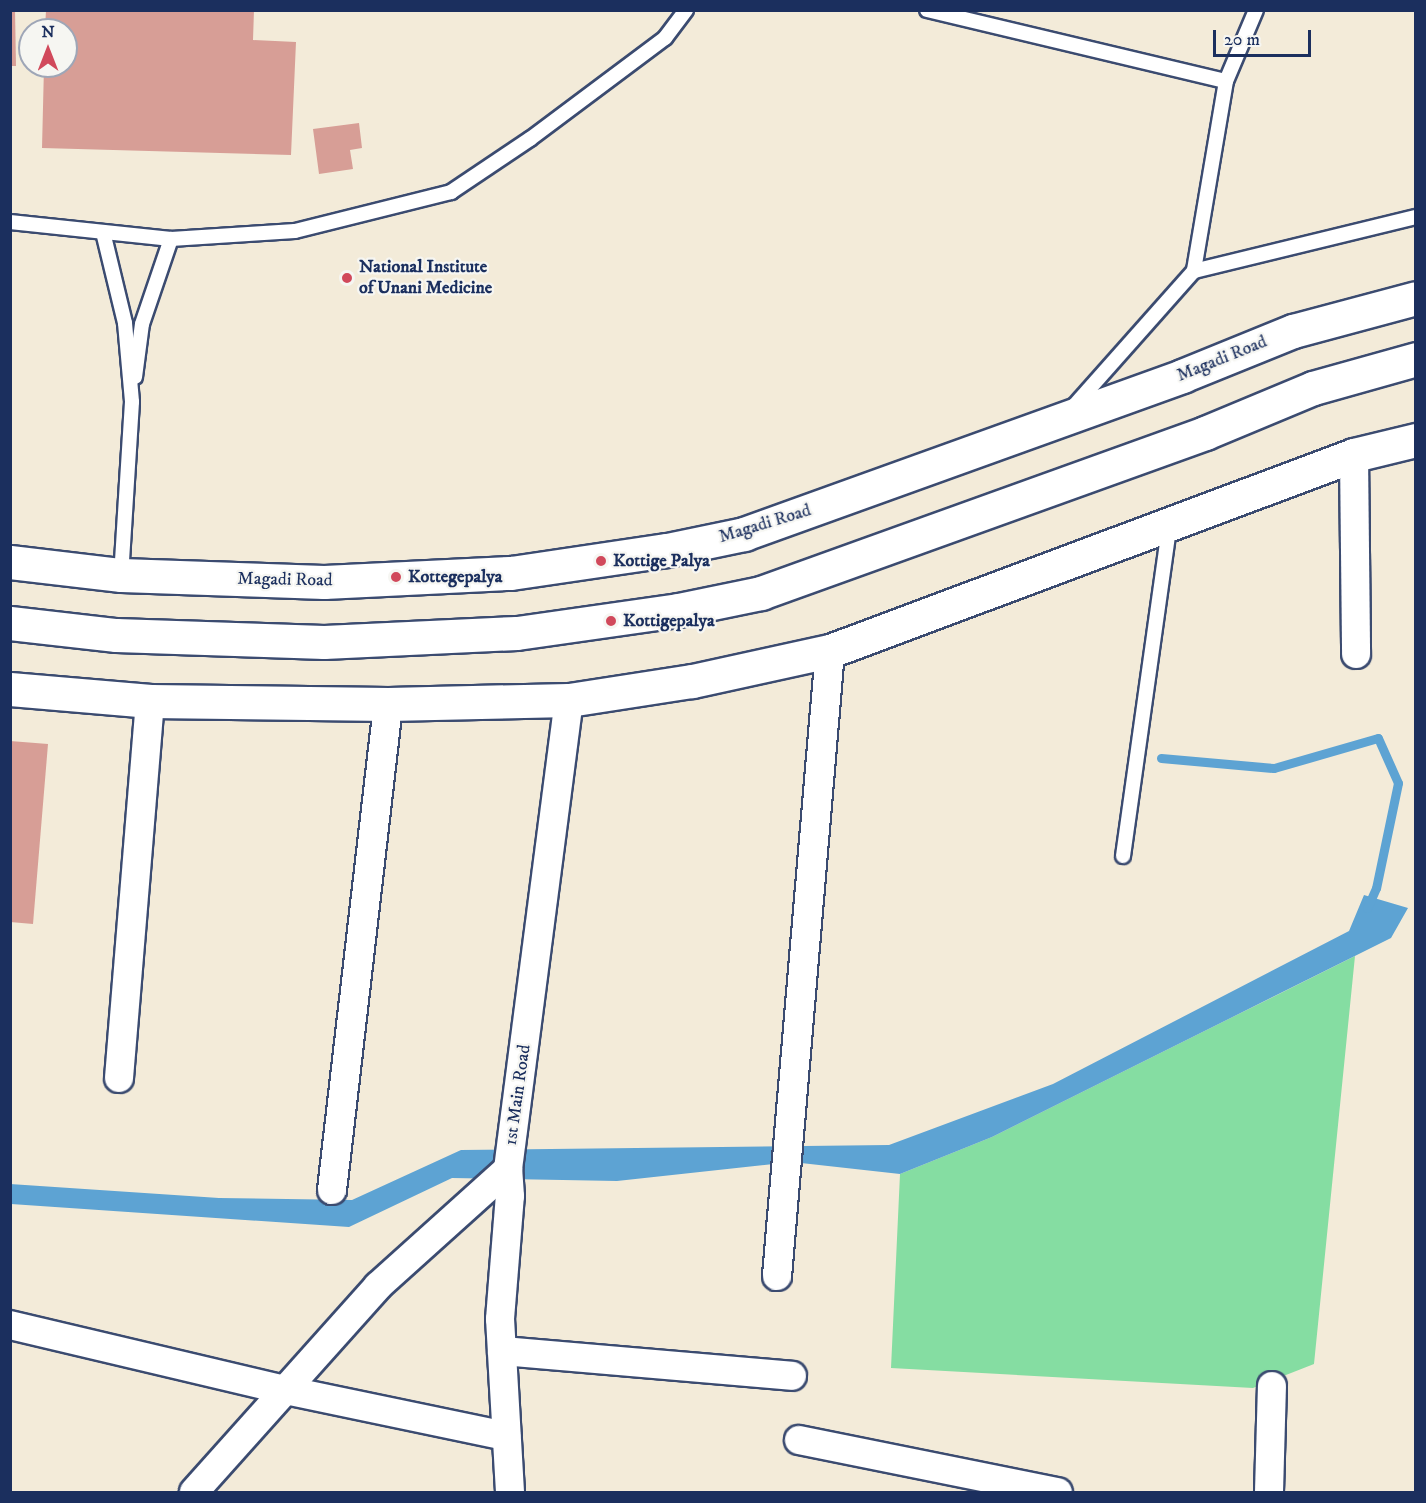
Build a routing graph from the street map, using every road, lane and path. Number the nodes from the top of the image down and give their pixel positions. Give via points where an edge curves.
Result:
1 (686, 10) edge
2 (927, 10) edge
3 (1256, 10) edge
4 (1226, 81) junction
5 (1416, 217) edge
6 (10, 222) edge
7 (103, 232) junction
8 (171, 239) junction
9 (1194, 271) junction
10 (1416, 298) edge
11 (1416, 359) edge
12 (132, 402) junction
13 (1062, 420) junction
14 (1416, 440) edge
15 (1354, 455) junction
16 (1169, 525) junction
17 (10, 562) edge
18 (121, 575) junction
19 (10, 623) edge
20 (830, 651) junction
21 (1356, 654) dead end
22 (10, 689) edge
23 (569, 700) junction
24 (150, 701) junction
25 (388, 704) junction
26 (1123, 856) dead end
27 (119, 1078) dead end
28 (508, 1169) junction
29 (332, 1190) dead end
30 (777, 1276) dead end
31 (10, 1325) edge
32 (502, 1351) junction
33 (792, 1376) dead end
34 (1272, 1386) dead end
35 (285, 1390) junction
36 (506, 1436) junction
37 (799, 1440) dead end
38 (194, 1492) edge
39 (510, 1492) edge
40 (1058, 1492) edge
41 (1269, 1492) edge

1 - 8 lane via 665,38 530,139 451,192 295,231
2 - 4 lane
3 - 4 lane
4 - 9 lane
5 - 9 lane
6 - 7 lane
7 - 8 lane
7 - 12 lane via 125,323
8 - 12 lane via 142,324
9 - 13 lane
10 - 13 main road, Magadi Road via 1293,332
11 - 19 main road via 1313,388 1205,433 761,593 678,610 517,633 335,642 116,635
12 - 18 lane
13 - 18 main road, Magadi Road via 744,534 589,563 371,581
14 - 15 main road
15 - 16 main road
15 - 21 street
16 - 20 main road
16 - 26 lane
17 - 18 main road, Magadi Road
20 - 23 main road via 692,681
20 - 30 street
22 - 24 main road
23 - 25 main road
23 - 28 street, 1st Main Road
24 - 25 main road
24 - 27 street
25 - 29 street
28 - 32 street, 1st Main Road via 510,1196 500,1319
28 - 35 street via 378,1286
31 - 35 street
32 - 33 street
32 - 36 street, 1st Main Road
34 - 41 street
35 - 36 street
35 - 38 street
36 - 39 street, 1st Main Road
37 - 40 street

